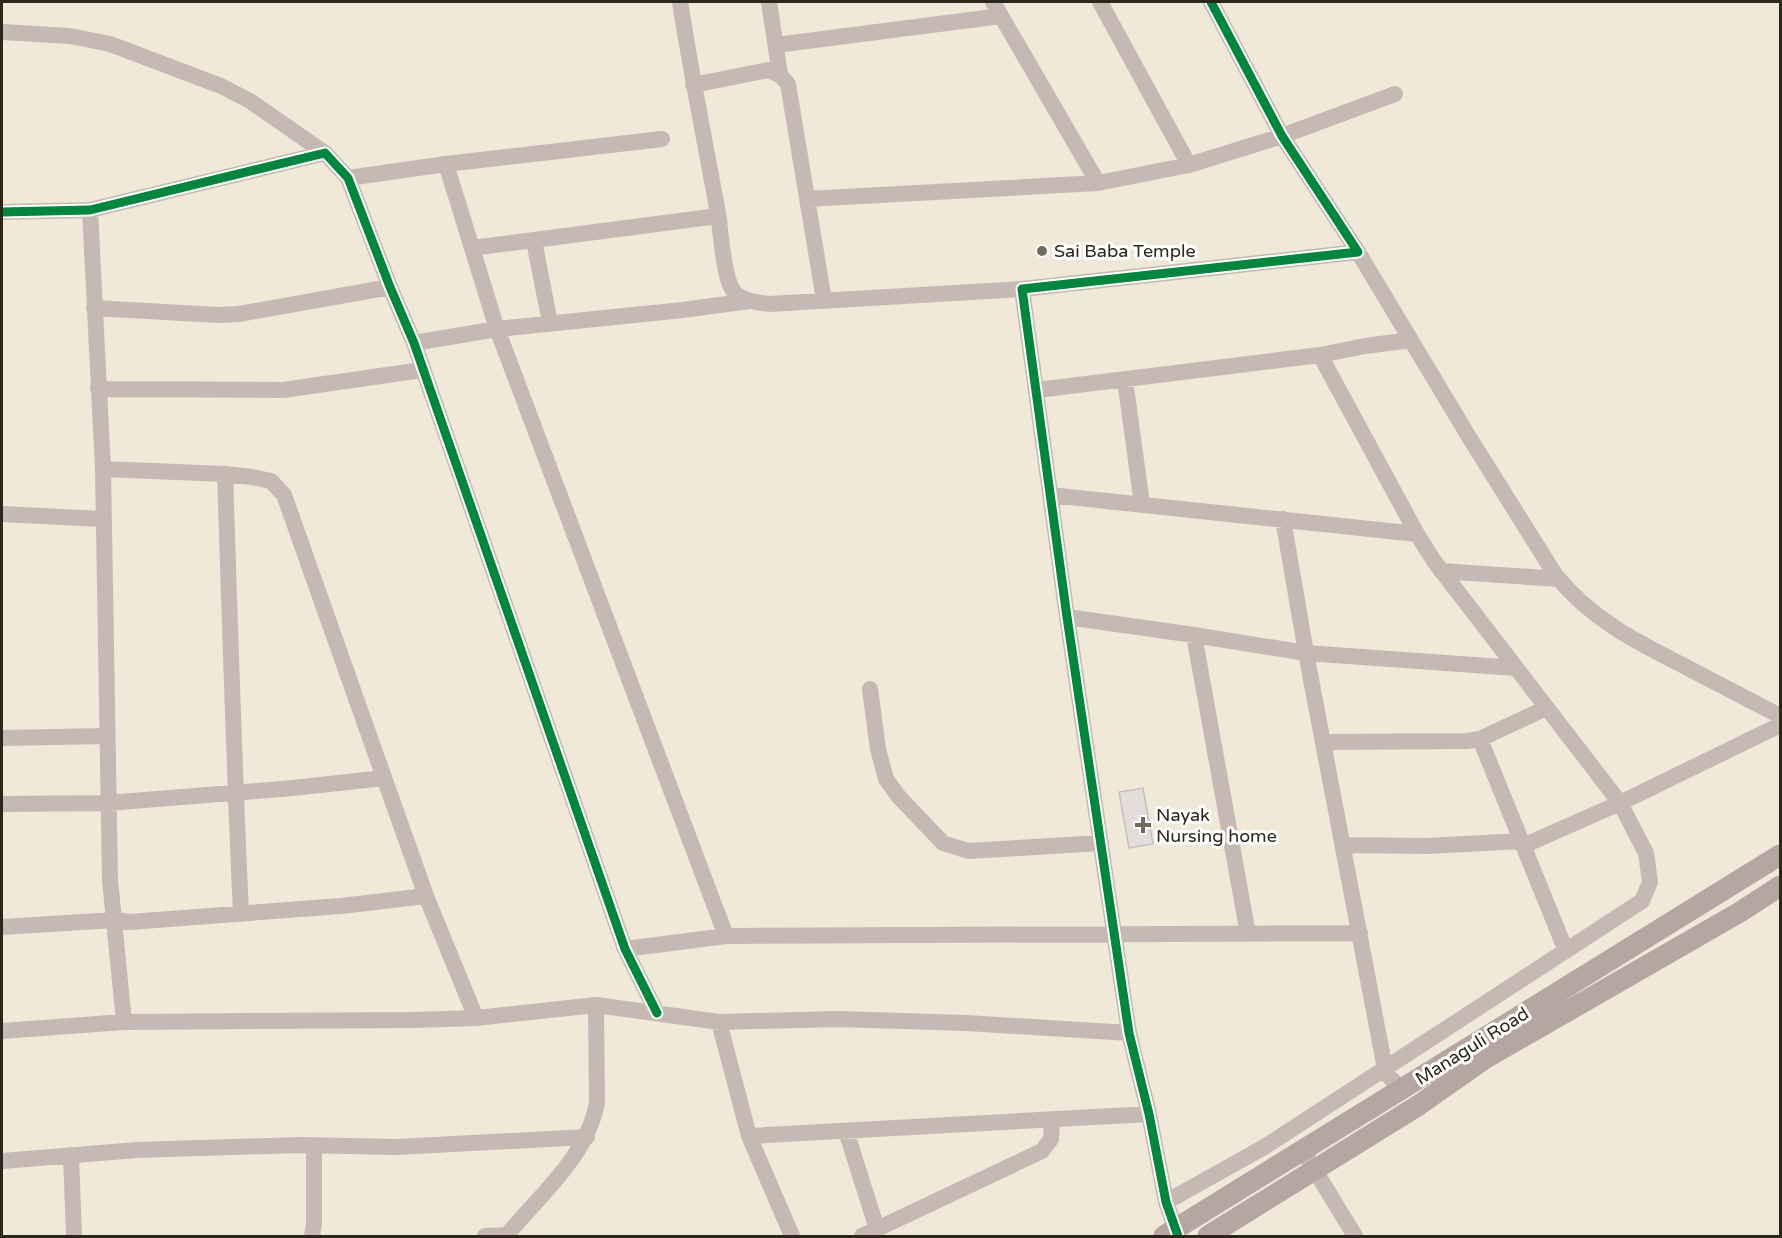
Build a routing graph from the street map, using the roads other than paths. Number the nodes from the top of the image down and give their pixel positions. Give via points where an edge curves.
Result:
1 (680, 2) edge
2 (770, 2) edge
3 (1100, 2) edge
4 (1211, 2) edge
5 (997, 8) edge
6 (2, 32) edge
7 (776, 45) junction
8 (780, 75) junction
9 (693, 85) junction
10 (1395, 94) dead end
11 (1282, 136) junction
12 (662, 139) dead end
13 (325, 153) junction
14 (446, 164) junction
15 (1190, 165) junction
16 (348, 178) junction
17 (1098, 183) junction
18 (807, 199) junction
19 (90, 210) junction
20 (2, 212) edge
21 (718, 216) junction
22 (534, 241) junction
23 (472, 248) junction
24 (1358, 252) junction
25 (390, 287) junction
26 (1022, 289) junction
27 (824, 300) junction
28 (749, 301) junction
29 (94, 308) junction
30 (550, 323) junction
31 (497, 329) junction
32 (1411, 340) junction
33 (414, 343) junction
34 (1320, 355) junction
35 (422, 370) junction
36 (1125, 380) junction
37 (98, 389) junction
38 (1037, 390) junction
39 (103, 470) junction
40 (225, 474) junction
41 (1050, 495) junction
42 (1142, 504) junction
43 (2, 514) edge
44 (103, 519) junction
45 (1283, 519) junction
46 (1417, 534) junction
47 (1441, 571) junction
48 (1559, 579) junction
49 (1067, 617) junction
50 (1194, 635) junction
51 (1306, 653) junction
52 (1516, 668) junction
53 (870, 689) dead end
54 (1546, 708) junction
55 (1780, 716) edge
56 (1780, 725) edge
57 (107, 736) junction
58 (2, 738) edge
59 (1480, 739) junction
60 (1323, 742) junction
61 (384, 778) junction
62 (235, 793) junction
63 (108, 803) junction
64 (1620, 803) junction
65 (2, 804) edge
66 (1101, 843) junction
67 (1522, 843) junction
68 (1343, 845) junction
69 (1780, 855) edge
70 (1780, 886) edge
71 (426, 896) junction
72 (241, 913) junction
73 (114, 920) junction
74 (2, 927) edge
75 (1360, 933) junction
76 (1115, 934) junction
77 (1248, 934) junction
78 (726, 936) junction
79 (625, 949) junction
80 (1566, 951) junction
81 (596, 1005) junction
82 (657, 1012) junction
83 (476, 1018) junction
84 (124, 1022) junction
85 (719, 1022) junction
86 (2, 1031) edge
87 (1129, 1034) junction
88 (1481, 1050) junction
89 (1385, 1069) junction
90 (1402, 1089) junction
91 (1419, 1105) junction
92 (1149, 1114) junction
93 (1052, 1119) junction
94 (846, 1131) junction
95 (749, 1136) junction
96 (587, 1137) junction
97 (314, 1146) junction
98 (1303, 1150) junction
99 (71, 1155) junction
100 (2, 1161) edge
101 (1314, 1170) junction
102 (1166, 1202) junction
103 (870, 1233) edge
104 (1172, 1234) edge
105 (74, 1236) edge
106 (312, 1236) edge
107 (484, 1236) edge
108 (506, 1236) edge
109 (792, 1236) edge
110 (1208, 1236) edge
111 (1355, 1236) edge

1 - 9 street
2 - 7 street
3 - 15 street
4 - 11 street
5 - 7 street
5 - 17 street
6 - 13 street via 70,36 110,44 221,86 250,101
7 - 8 street
8 - 9 street via 768,70
8 - 18 street via 788,84
9 - 21 street
10 - 11 street
11 - 15 street
11 - 24 street
12 - 14 street
13 - 16 street
13 - 19 street
14 - 16 street
14 - 23 street
15 - 17 street
16 - 25 street
17 - 18 street
18 - 27 street
19 - 20 street
19 - 29 street
21 - 22 street
21 - 28 street via 727,275 735,293
22 - 23 street
22 - 30 street
23 - 31 street
24 - 26 street
24 - 32 street
25 - 29 street via 239,314
25 - 33 street
26 - 27 street
26 - 38 street
27 - 28 street via 770,304
28 - 30 street
29 - 37 street
30 - 31 street
31 - 33 street
31 - 78 street
32 - 34 street
32 - 48 street
33 - 35 street
34 - 36 street
34 - 46 street
35 - 37 street via 283,390
35 - 79 street
36 - 38 street
36 - 42 street
37 - 39 street
38 - 41 street
39 - 40 street
39 - 44 street
40 - 61 street via 271,481 284,495
40 - 62 street
41 - 42 street
41 - 49 street
42 - 45 street
43 - 44 street
44 - 57 street
45 - 46 street
45 - 51 street
46 - 47 street
47 - 48 street
47 - 52 street
48 - 55 street via 1593,613 1627,637
49 - 50 street
49 - 66 street
50 - 51 street
50 - 77 street
51 - 52 street
51 - 60 street
52 - 54 street
53 - 66 street via 886,779 943,843 968,851
54 - 59 street
54 - 64 street
56 - 64 street
57 - 58 street
57 - 63 street
59 - 60 street
59 - 67 street
60 - 68 street
61 - 62 street
61 - 71 street
62 - 63 street
62 - 72 street
63 - 65 street
63 - 73 street
64 - 67 street
64 - 80 street via 1646,853 1650,882 1642,901
66 - 76 street
67 - 68 street
67 - 80 street
68 - 75 street
69 - 88 main road, Managuli Road
70 - 88 main road, Managuli Road via 1740,912
71 - 72 street
71 - 83 street
72 - 73 street
73 - 74 street
73 - 84 street
75 - 77 street
75 - 89 street
76 - 77 street
76 - 78 street
76 - 87 street
78 - 79 street
79 - 82 street
80 - 89 street
81 - 82 street
81 - 83 street
81 - 96 street via 597,1102
82 - 85 street
83 - 84 street
84 - 86 street
85 - 87 street via 967,1023
85 - 95 street
87 - 92 street
88 - 90 main road, Managuli Road
88 - 91 main road, Managuli Road
89 - 90 street
89 - 102 street via 1266,1146
90 - 91 main road
90 - 98 main road, Managuli Road
91 - 101 main road, Managuli Road
92 - 93 street
92 - 102 street
93 - 94 street
93 - 103 street via 1051,1139 1042,1151
94 - 95 street
94 - 103 street
95 - 109 street
96 - 97 street via 396,1147
96 - 108 street
97 - 99 street
97 - 106 street
98 - 101 street
98 - 104 main road, Managuli Road
99 - 100 street
99 - 105 street
101 - 110 main road, Managuli Road
101 - 111 street
102 - 104 street
107 - 108 street

